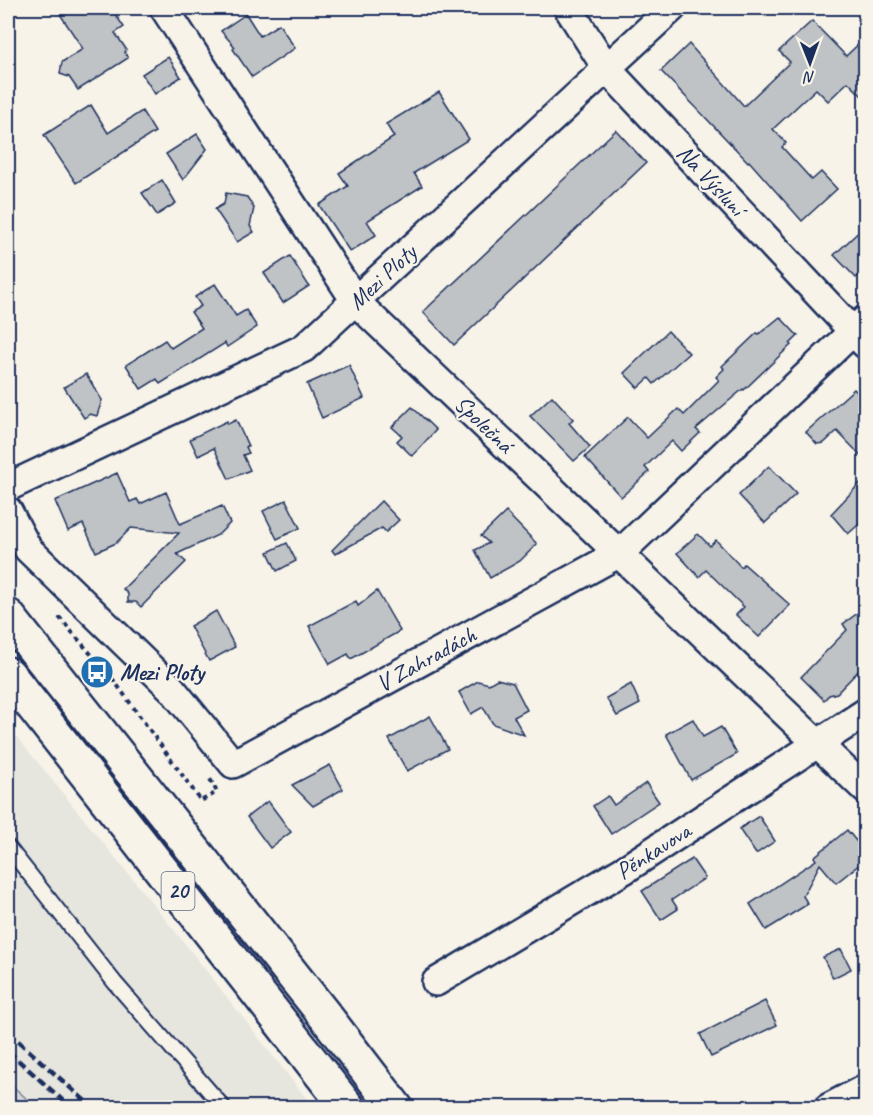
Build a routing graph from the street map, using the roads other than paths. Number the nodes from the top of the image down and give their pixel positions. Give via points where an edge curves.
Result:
1 (164, 8) edge
2 (567, 8) edge
3 (672, 8) edge
4 (607, 69) junction
5 (356, 302) junction
6 (861, 332) edge
7 (8, 487) edge
8 (8, 511) edge
9 (620, 553) junction
10 (8, 593) edge
11 (8, 616) edge
12 (32, 644) junction
13 (8, 674) edge
14 (866, 712) edge
15 (819, 744) junction
16 (866, 790) edge
17 (8, 847) edge
18 (436, 982) dead end
19 (866, 1088) edge
20 (224, 1107) edge
21 (348, 1107) edge
22 (396, 1107) edge
23 (828, 1107) edge

1 - 5 street, Společná
2 - 4 street, Na Výsluní
3 - 4 street, Mezi Ploty
4 - 5 street, Mezi Ploty
4 - 6 street, Na Výsluní
5 - 7 street, Mezi Ploty via 304,348
5 - 9 street, Společná
6 - 9 street, V Zahradách
8 - 9 street, V Zahradách via 28,549 172,689 233,764
9 - 15 street, Společná
10 - 12 highway
11 - 12 highway, 20
12 - 22 highway, 20
13 - 21 highway, 20
14 - 15 street, Pěnkavova
15 - 16 street, Společná
15 - 18 street, Pěnkavova via 624,870
17 - 20 lane via 115,983
19 - 23 street

